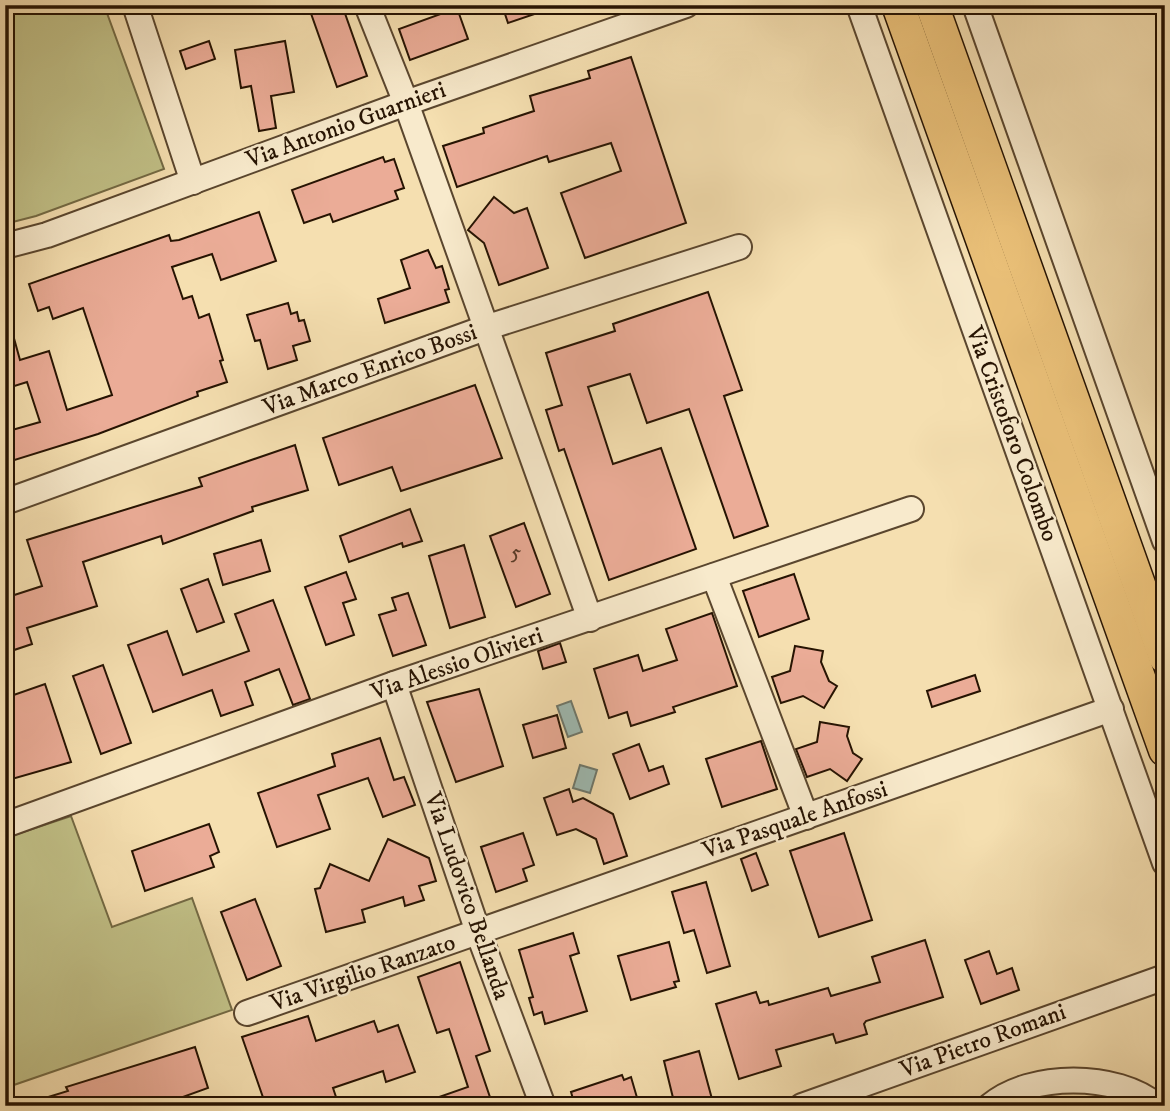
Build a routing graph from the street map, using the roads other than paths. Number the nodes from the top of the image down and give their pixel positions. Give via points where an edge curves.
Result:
1 (135, 5) edge
2 (367, 5) edge
3 (686, 5) edge
4 (859, 5) edge
5 (898, 5) edge
6 (932, 5) edge
7 (975, 5) edge
8 (406, 103) junction
9 (193, 182) junction
10 (5, 246) edge
11 (739, 247) dead end
12 (485, 328) junction
13 (5, 502) edge
14 (911, 509) dead end
15 (1163, 531) edge
16 (714, 576) junction
17 (590, 619) junction
18 (1165, 657) edge
19 (394, 684) junction
20 (1111, 709) junction
21 (1165, 750) edge
22 (806, 817) junction
23 (5, 825) edge
24 (1165, 863) edge
25 (478, 932) junction
26 (1165, 977) edge
27 (247, 1013) dead end
28 (543, 1106) edge
29 (802, 1106) edge
30 (990, 1106) edge
31 (1157, 1106) edge

1 - 9 street
2 - 8 street
3 - 8 street, Via Antonio Guarnieri
4 - 20 street, Via Cristoforo Colombo
5 - 21 main road, Via Cristoforo Colombo
6 - 18 main road
7 - 15 street
8 - 9 street, Via Antonio Guarnieri
8 - 12 street
9 - 10 street, Via Antonio Guarnieri
11 - 12 street, Via Marco Enrico Bossi
12 - 13 street, Via Marco Enrico Bossi
12 - 17 street
14 - 16 street, Via Alessio Olivieri
16 - 17 street, Via Alessio Olivieri
16 - 22 street
17 - 19 street, Via Alessio Olivieri
19 - 23 street, Via Alessio Olivieri
19 - 25 street, Via Ludovico Bellanda
20 - 22 street, Via Pasquale Anfossi
20 - 24 street, Via Cristoforo Colombo
22 - 25 street, Via Pasquale Anfossi
25 - 27 street, Via Virgilio Ranzato
25 - 28 street, Via Ludovico Bellanda
26 - 29 street, Via Pietro Romani
30 - 31 street via 1032,1083 1094,1082 1133,1090

